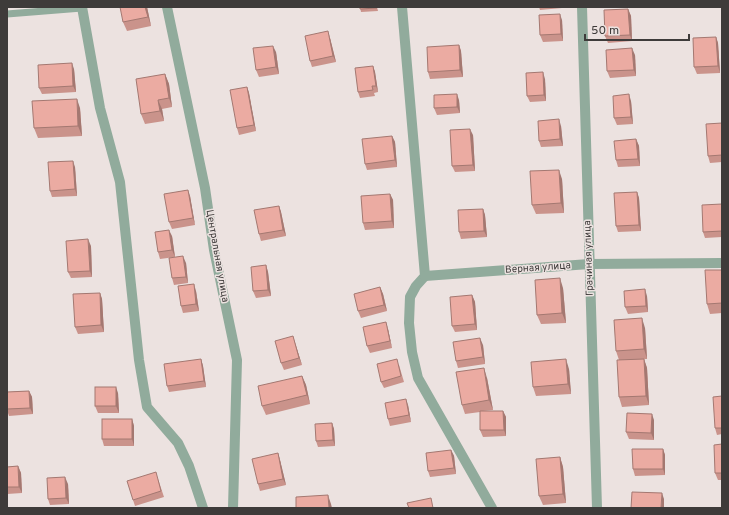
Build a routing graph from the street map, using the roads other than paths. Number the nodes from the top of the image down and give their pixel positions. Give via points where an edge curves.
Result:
1 (82, 7) edge
2 (166, 7) edge
3 (402, 7) edge
4 (582, 7) edge
5 (7, 14) edge
6 (722, 263) edge
7 (589, 264) junction
8 (425, 276) junction
9 (202, 508) edge
10 (233, 508) edge
11 (492, 508) edge
12 (597, 508) edge

1 - 5 lane
1 - 9 street via 100,108 120,182 139,360 147,407 178,443 189,466
2 - 10 street, Центральная улица via 205,188 214,250 237,360
3 - 8 street
4 - 7 street, Грачиная улица
6 - 7 street, Верная улица
7 - 8 street, Верная улица
7 - 12 street, Грачиная улица
8 - 11 street via 410,297 409,323 418,378

